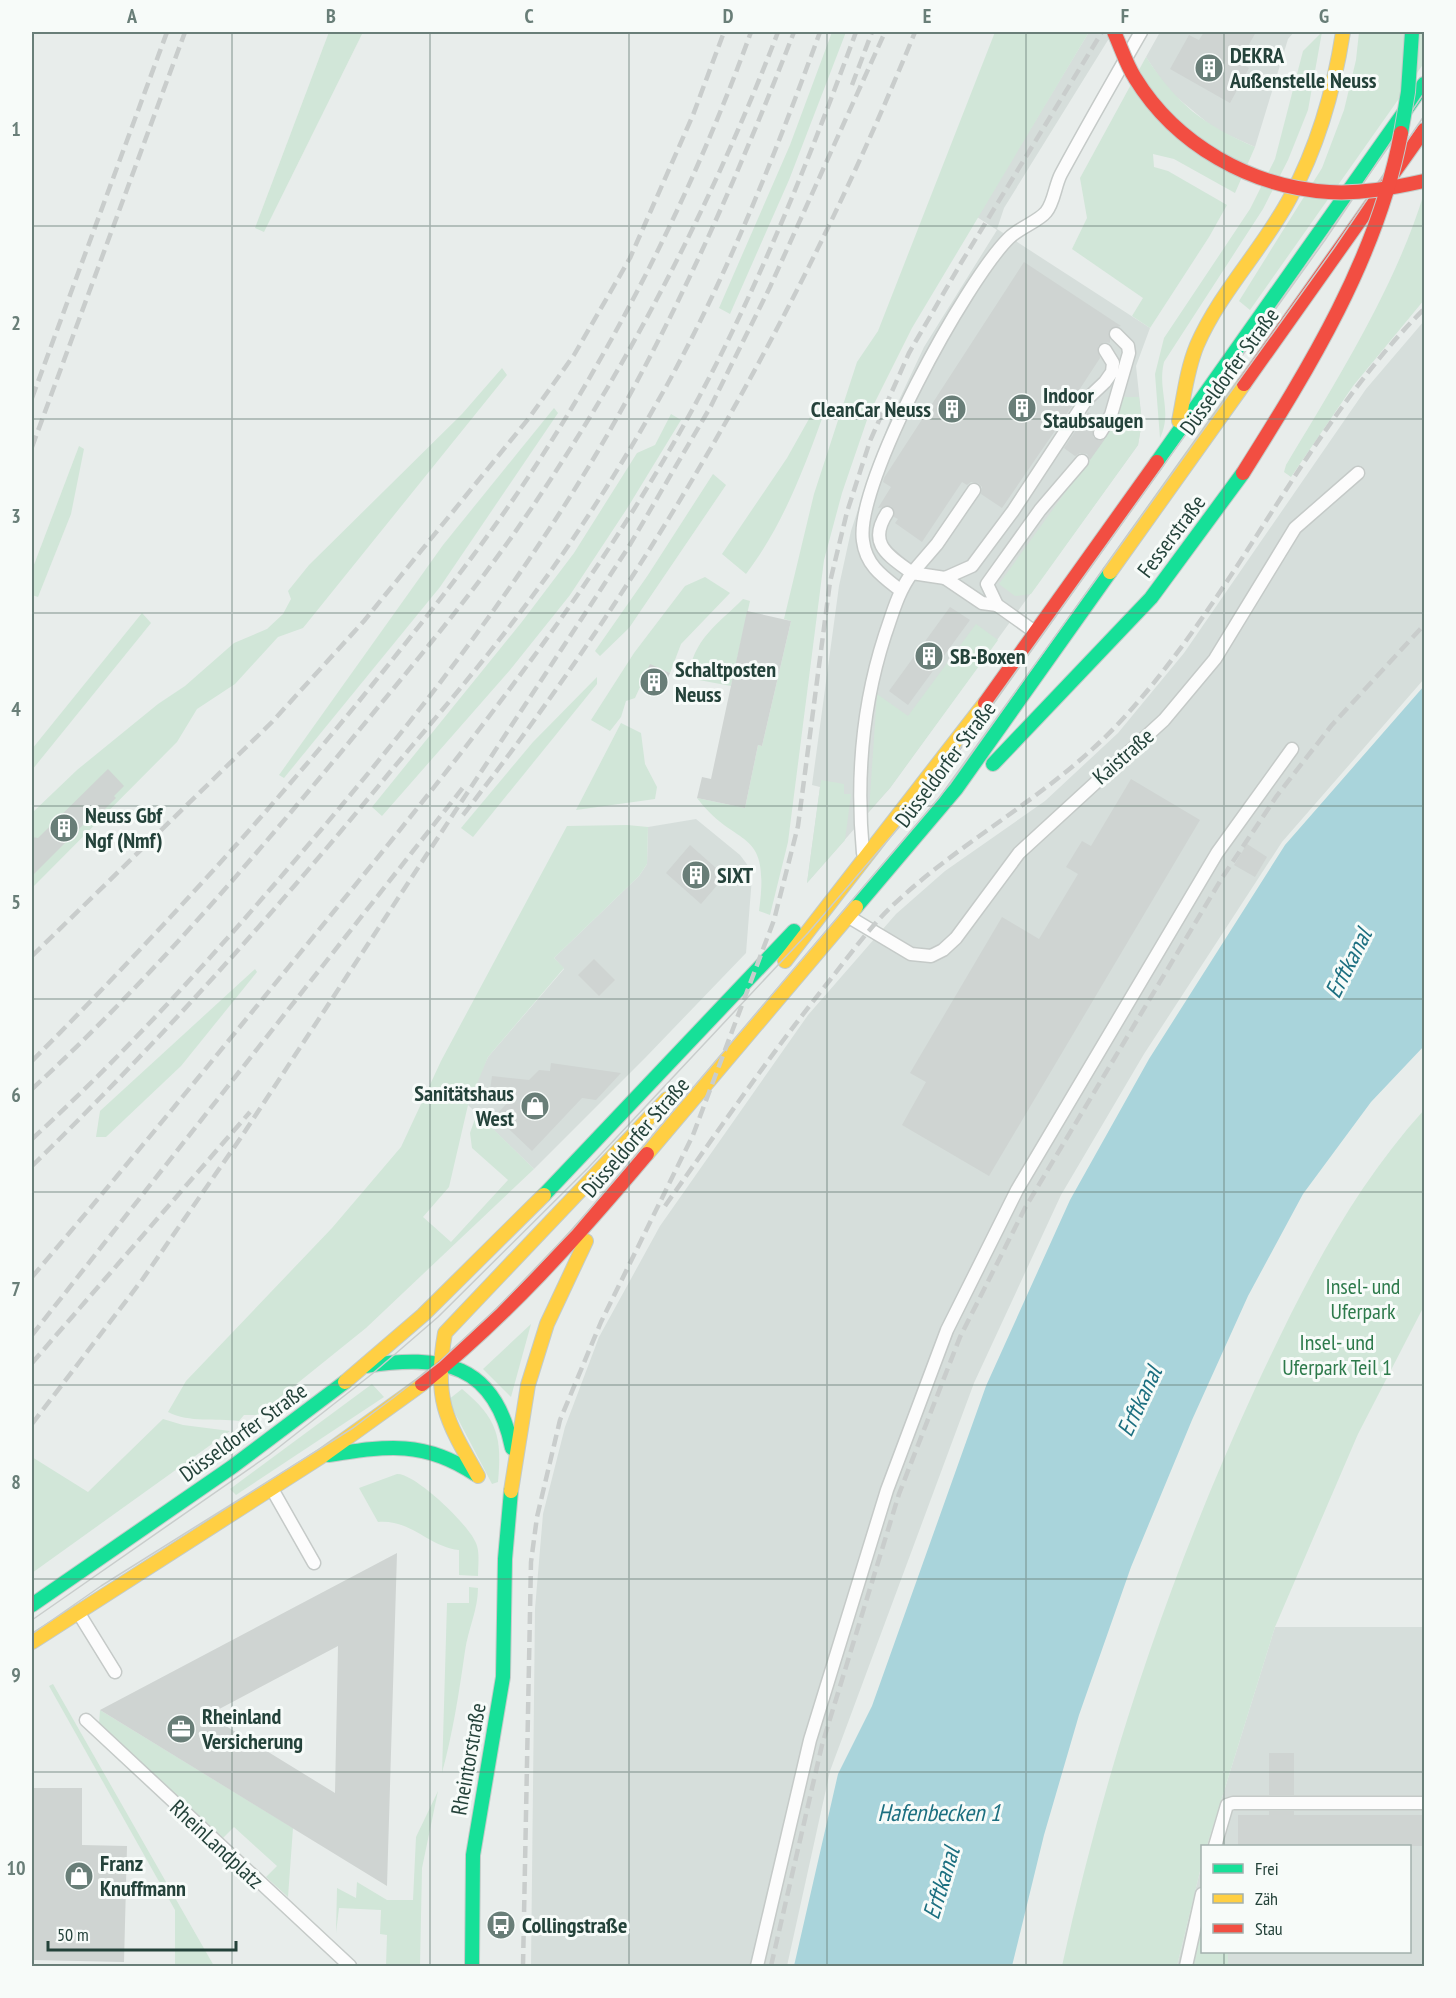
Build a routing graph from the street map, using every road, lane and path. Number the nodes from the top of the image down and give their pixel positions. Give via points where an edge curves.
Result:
1 (1114, 32) edge
2 (1141, 32) edge
3 (1342, 32) edge
4 (1412, 32) edge
5 (1425, 84) edge
6 (1425, 130) edge
7 (1425, 181) edge
8 (1116, 334) dead end
9 (1105, 350) dead end
10 (1101, 433) dead end
11 (1082, 460) dead end
12 (1358, 473) dead end
13 (1144, 480) junction
14 (974, 490) dead end
15 (887, 513) dead end
16 (912, 573) junction
17 (945, 578) junction
18 (900, 590) junction
19 (998, 605) junction
20 (1036, 633) junction
21 (1292, 748) dead end
22 (907, 849) junction
23 (864, 860) junction
24 (849, 917) junction
25 (779, 969) dead end
26 (678, 1087) dead end
27 (613, 1193) junction
28 (365, 1366) junction
29 (441, 1366) junction
30 (322, 1456) junction
31 (514, 1462) junction
32 (478, 1476) junction
33 (272, 1488) junction
34 (487, 1491) dead end
35 (496, 1512) dead end
36 (505, 1558) junction
37 (314, 1563) dead end
38 (32, 1605) edge
39 (78, 1611) junction
40 (32, 1642) edge
41 (115, 1672) dead end
42 (86, 1720) dead end
43 (1425, 1803) edge
44 (1215, 1845) edge
45 (1201, 1902) edge
46 (350, 1966) edge
47 (472, 1966) edge
48 (757, 1966) edge
49 (1186, 1966) edge

1 - 7 main road, bridge via 1137,80 1163,114 1221,161 1281,186 1319,193 1361,195
2 - 18 lane via 1059,178 1046,213 1009,238 983,270 905,405 884,454 862,539 876,571
3 - 13 main road via 1331,99 1303,172 1278,219 1203,335 1193,356 1179,422
4 - 22 main road, Fesserstraße, bridge via 1406,116 1379,216 1340,306 1278,418 1196,539 1143,606
5 - 13 main road, Düsseldorfer Straße
6 - 22 main road, Düsseldorfer Straße via 956,789
8 - 10 lane via 1130,353 1111,415
9 - 17 lane via 1113,363 1106,382 1086,400 972,566
11 - 19 lane via 987,584
12 - 24 lane, Kaistraße via 1295,528 1215,659 1164,720 1019,853 943,950 931,956 911,954
13 - 20 main road, Düsseldorfer Straße
14 - 16 lane
15 - 16 lane via 878,534 880,545
16 - 17 lane
16 - 18 lane
17 - 19 lane via 982,603
18 - 23 lane via 867,701 860,782
19 - 20 lane
20 - 23 main road, Düsseldorfer Straße
21 - 48 lane via 1217,853 1162,945 1017,1190 947,1330 887,1490 810,1740
22 - 24 main road, Düsseldorfer Straße
23 - 25 main road, Düsseldorfer Straße
23 - 28 main road, Düsseldorfer Straße via 753,972 533,1207
24 - 27 main road, Düsseldorfer Straße
26 - 29 main road, Düsseldorfer Straße via 444,1333
27 - 29 main road, Düsseldorfer Straße via 503,1313
27 - 31 main road, Rheintorstraße via 547,1324 528,1385
28 - 29 main road, Rheintorstraße via 404,1359
28 - 38 main road, Düsseldorfer Straße via 258,1449
29 - 30 main road, Düsseldorfer Straße
29 - 31 main road, Rheintorstraße via 471,1374 500,1404 511,1426
29 - 32 main road, Düsseldorfer Straße via 439,1400
30 - 32 main road via 408,1446 446,1456
30 - 33 main road, Düsseldorfer Straße
31 - 36 main road, Rheintorstraße
32 - 34 main road
33 - 37 lane
33 - 39 main road, Düsseldorfer Straße
35 - 36 main road, Rheintorstraße
36 - 47 main road, Rheintorstraße via 503,1677 473,1855
39 - 40 main road, Düsseldorfer Straße
39 - 41 lane
42 - 46 lane, RheinLandplatz
43 - 44 lane via 1233,1803 1227,1805
45 - 49 lane

